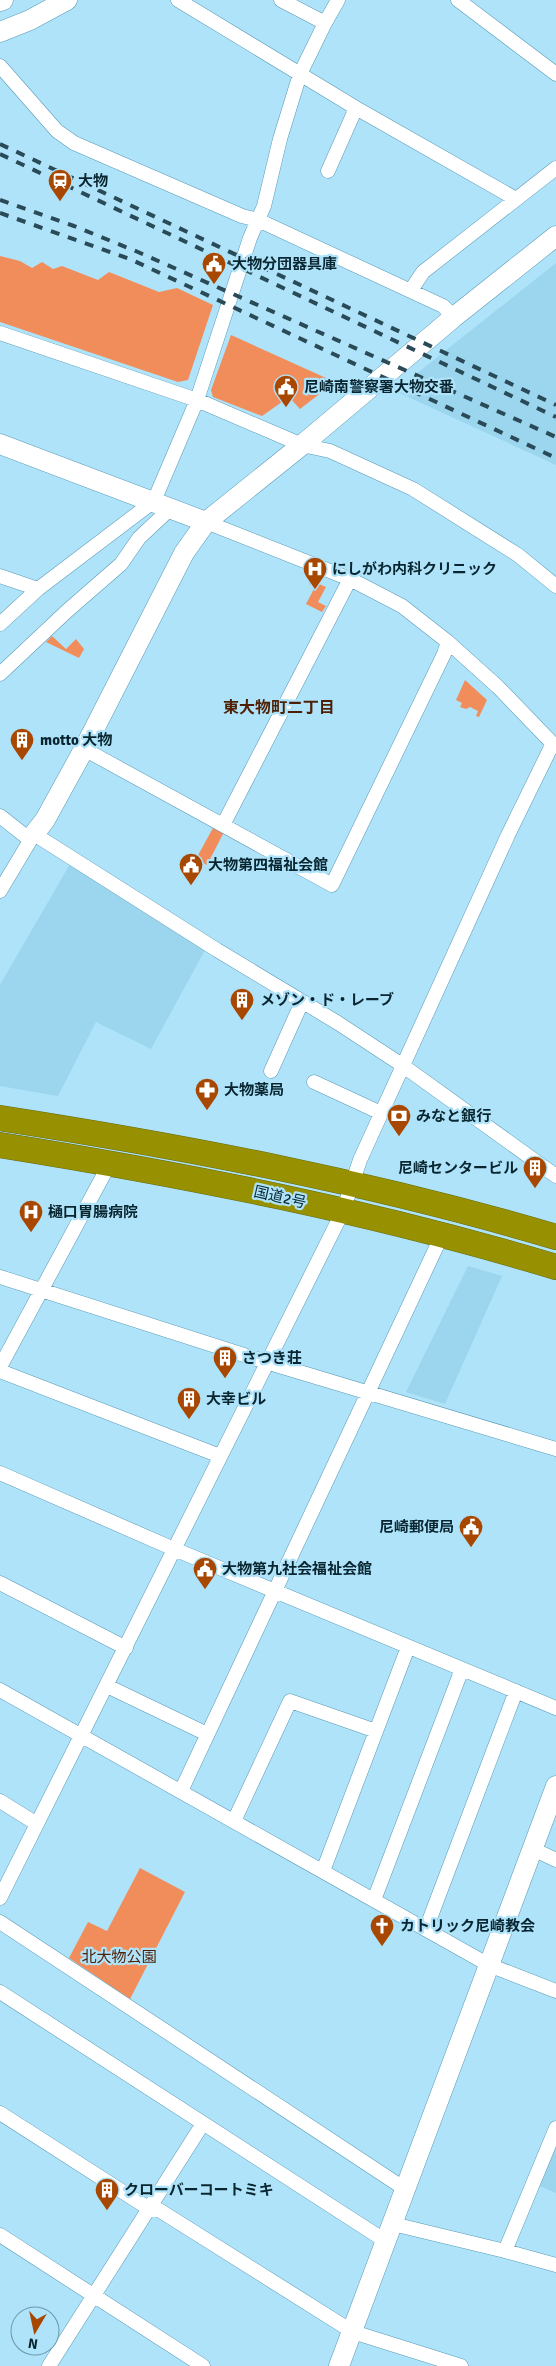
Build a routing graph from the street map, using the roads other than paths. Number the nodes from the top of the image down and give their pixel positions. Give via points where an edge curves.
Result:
1 (67, 0) edge
2 (178, 0) edge
3 (281, 0) edge
4 (338, 0) edge
5 (458, 0) edge
6 (324, 22) junction
7 (0, 32) edge
8 (0, 66) edge
9 (300, 74) junction
10 (556, 74) edge
11 (356, 108) junction
12 (556, 168) edge
13 (328, 171) dead end
14 (516, 199) junction
15 (258, 220) junction
16 (556, 236) edge
17 (410, 290) junction
18 (454, 317) junction
19 (0, 333) edge
20 (197, 400) junction
21 (0, 444) edge
22 (302, 445) junction
23 (163, 505) junction
24 (206, 522) junction
25 (0, 576) edge
26 (350, 579) junction
27 (556, 586) edge
28 (38, 590) junction
29 (0, 624) edge
30 (448, 642) junction
31 (0, 674) edge
32 (554, 745) edge
33 (84, 749) junction
34 (0, 816) edge
35 (223, 825) junction
36 (32, 836) junction
37 (0, 891) edge
38 (302, 1002) junction
39 (402, 1066) junction
40 (271, 1071) dead end
41 (314, 1082) dead end
42 (381, 1113) junction
43 (0, 1118) edge
44 (0, 1145) edge
45 (110, 1162) junction
46 (556, 1176) edge
47 (351, 1185) junction
48 (343, 1211) junction
49 (442, 1235) junction
50 (556, 1236) edge
51 (556, 1267) edge
52 (0, 1277) edge
53 (40, 1290) junction
54 (266, 1362) junction
55 (0, 1369) edge
56 (369, 1393) junction
57 (556, 1449) edge
58 (220, 1456) junction
59 (0, 1473) edge
60 (174, 1549) junction
61 (0, 1583) edge
62 (276, 1590) junction
63 (408, 1647) junction
64 (126, 1648) junction
65 (462, 1669) junction
66 (107, 1686) junction
67 (0, 1690) edge
68 (516, 1691) junction
69 (556, 1708) edge
70 (376, 1731) junction
71 (207, 1734) junction
72 (82, 1737) junction
73 (556, 1786) edge
74 (181, 1791) junction
75 (0, 1801) edge
76 (234, 1820) junction
77 (37, 1824) junction
78 (533, 1849) junction
79 (556, 1860) edge
80 (323, 1871) junction
81 (0, 1898) edge
82 (374, 1900) junction
83 (0, 1922) edge
84 (426, 1930) junction
85 (489, 1965) junction
86 (556, 1991) edge
87 (0, 1992) edge
88 (0, 2113) edge
89 (202, 2125) junction
90 (556, 2128) edge
91 (405, 2189) junction
92 (148, 2208) junction
93 (390, 2233) junction
94 (0, 2235) edge
95 (505, 2251) junction
96 (556, 2265) edge
97 (93, 2296) junction
98 (353, 2332) junction
99 (48, 2366) edge
100 (203, 2366) edge
101 (339, 2366) edge
102 (461, 2366) edge

1 - 7 street
2 - 9 street
3 - 6 street
4 - 6 street
5 - 10 street
6 - 9 street
8 - 15 street via 64,137 242,216
9 - 11 street
9 - 15 street
11 - 13 street
11 - 14 street
12 - 14 street
14 - 17 street via 423,272
15 - 17 street
15 - 20 street
16 - 18 street
17 - 18 street via 443,306
18 - 22 street
19 - 20 street
20 - 22 street
20 - 23 street
21 - 23 street
22 - 24 street
22 - 27 street via 330,451 412,489 518,555
23 - 24 street
23 - 28 street
23 - 31 street via 121,564
24 - 26 street
24 - 33 street via 184,553
25 - 28 street
26 - 30 street via 402,606
26 - 35 street
28 - 29 street
30 - 32 street via 498,687
30 - 35 street via 332,885
32 - 39 street via 508,834
33 - 35 street
33 - 36 street via 46,820
34 - 36 street
36 - 37 street
36 - 38 street
38 - 39 street
38 - 40 street
39 - 42 street
39 - 46 street
41 - 42 street
42 - 47 street
43 - 47 highway, 国道2号 via 131,1138
44 - 45 highway, 国道2号
45 - 48 highway, 国道2号
45 - 53 street
47 - 48 street
47 - 50 highway, 国道2号
48 - 49 highway, 国道2号
48 - 54 street
49 - 51 highway, 国道2号
49 - 56 street
52 - 53 street
53 - 54 street
53 - 55 street
54 - 56 street
54 - 58 street
55 - 58 street
56 - 57 street
56 - 62 street
58 - 60 street
59 - 60 street
60 - 62 street
60 - 64 street
61 - 64 street
62 - 63 street
62 - 71 street
63 - 65 street
63 - 70 street
64 - 66 street
65 - 68 street
65 - 82 street
66 - 71 street
66 - 72 street
67 - 72 street
68 - 69 street
68 - 84 street
70 - 76 street via 290,1700
70 - 80 street
71 - 74 street
72 - 74 street
72 - 77 street
73 - 78 street
74 - 76 street
75 - 77 street
76 - 80 street
77 - 81 street
78 - 79 street
78 - 85 street
80 - 82 street
82 - 84 street
83 - 91 street
84 - 85 street
85 - 86 street
85 - 91 street
87 - 89 street
88 - 92 street
89 - 92 street
89 - 93 street
90 - 95 street
91 - 93 street
92 - 97 street
92 - 98 street via 159,2210
93 - 95 street
93 - 98 street
94 - 97 street
95 - 96 street
97 - 99 street
97 - 100 street
98 - 101 street
98 - 102 street

